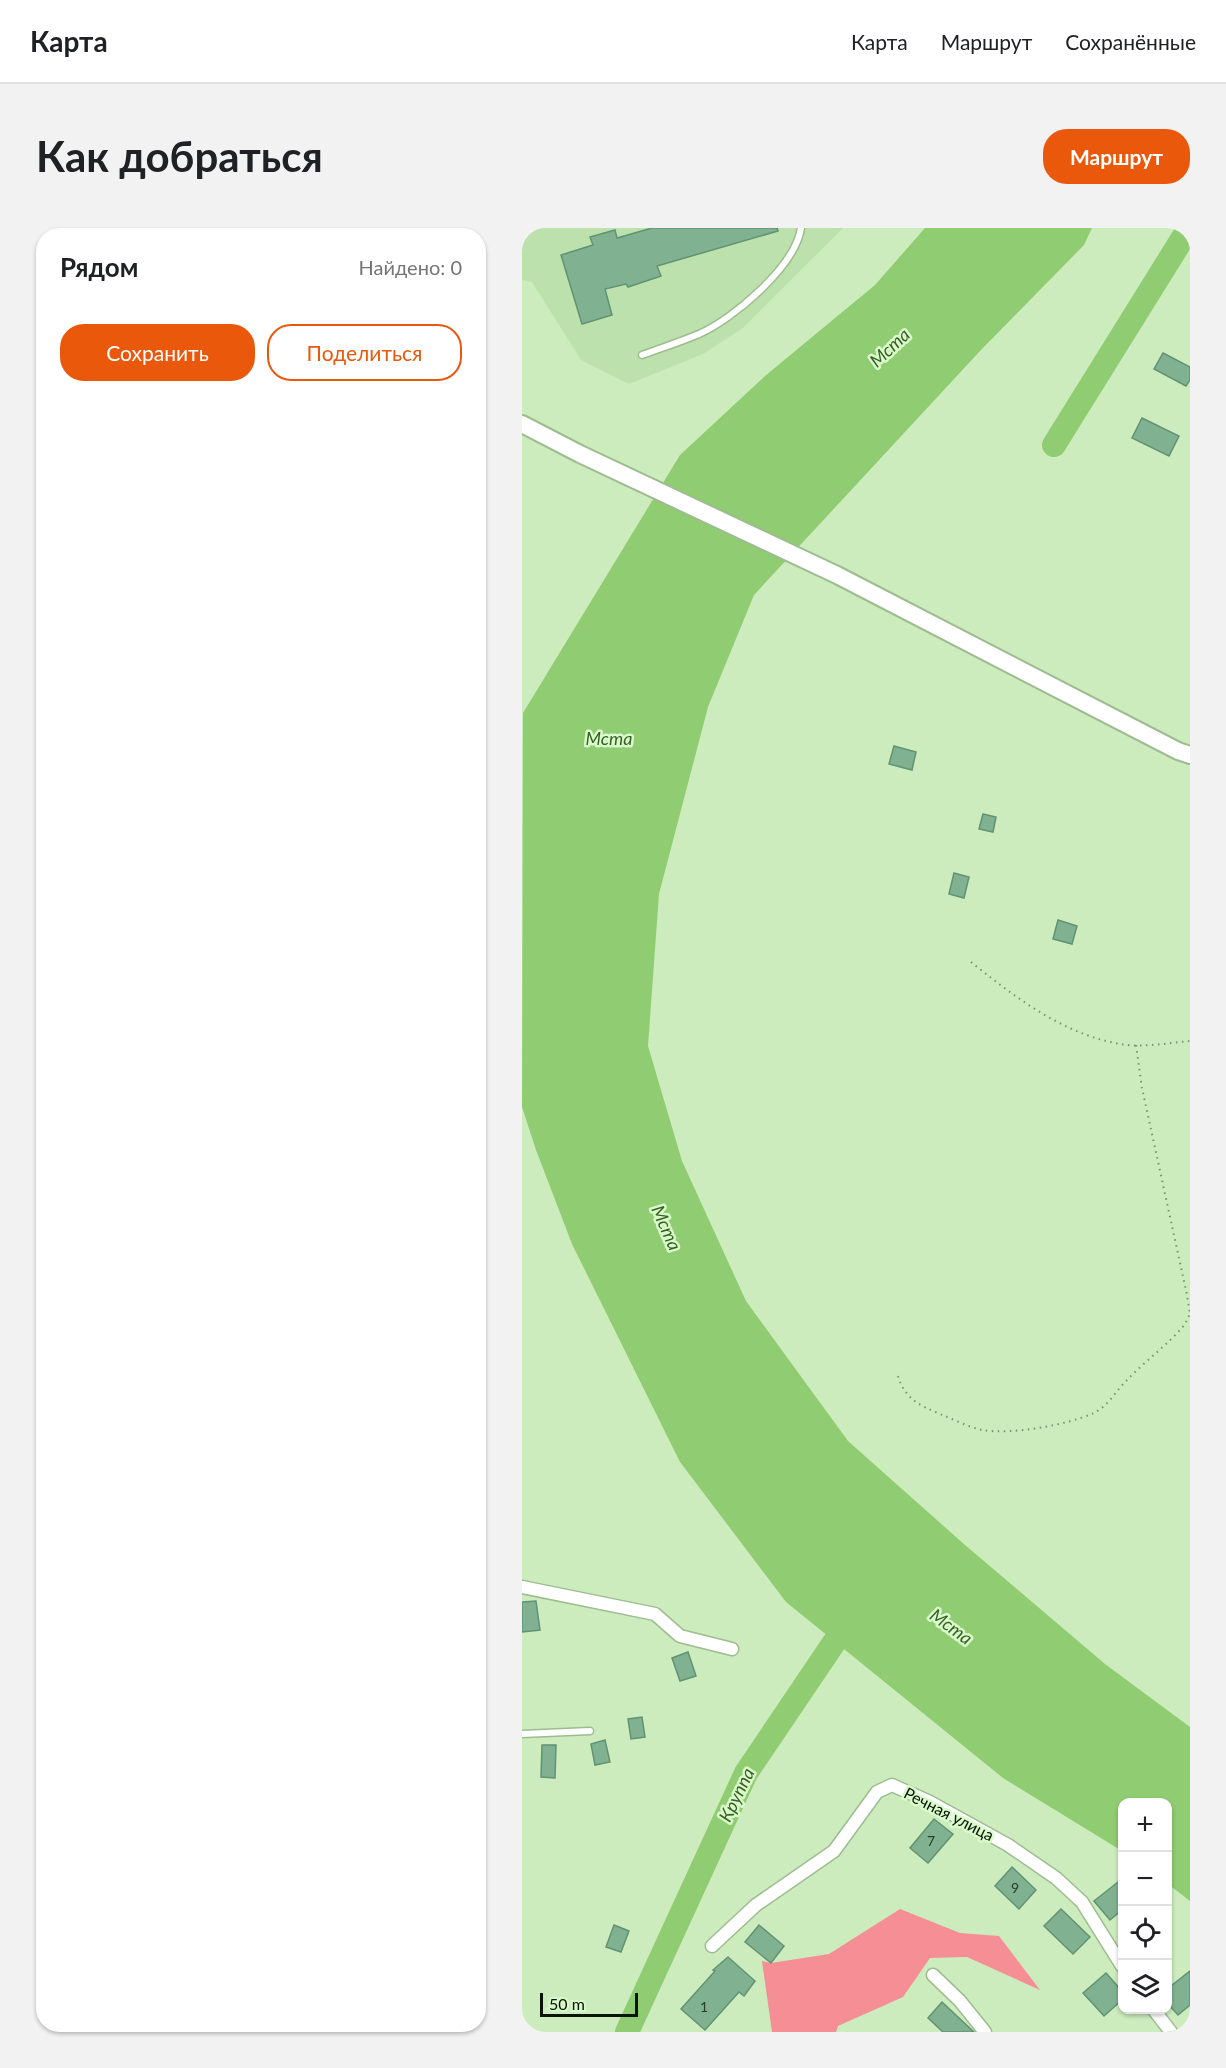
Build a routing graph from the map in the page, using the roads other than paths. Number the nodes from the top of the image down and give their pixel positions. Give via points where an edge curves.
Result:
1 (801, 228) edge
2 (642, 355) dead end
3 (522, 424) edge
4 (1190, 755) edge
5 (522, 1587) edge
6 (732, 1648) dead end
7 (590, 1731) dead end
8 (522, 1734) edge
9 (712, 1946) dead end
10 (1118, 1960) edge
11 (933, 1975) dead end
12 (1157, 2014) edge
13 (985, 2032) edge
14 (1171, 2032) edge

1 - 2 lane via 785,264 744,306 700,334
3 - 4 main road via 837,575
5 - 6 street via 655,1614 680,1636
7 - 8 lane
9 - 10 street, Речная улица via 756,1905 834,1851 877,1792 892,1785 1008,1845 1056,1878 1082,1902
11 - 13 street
12 - 14 street

